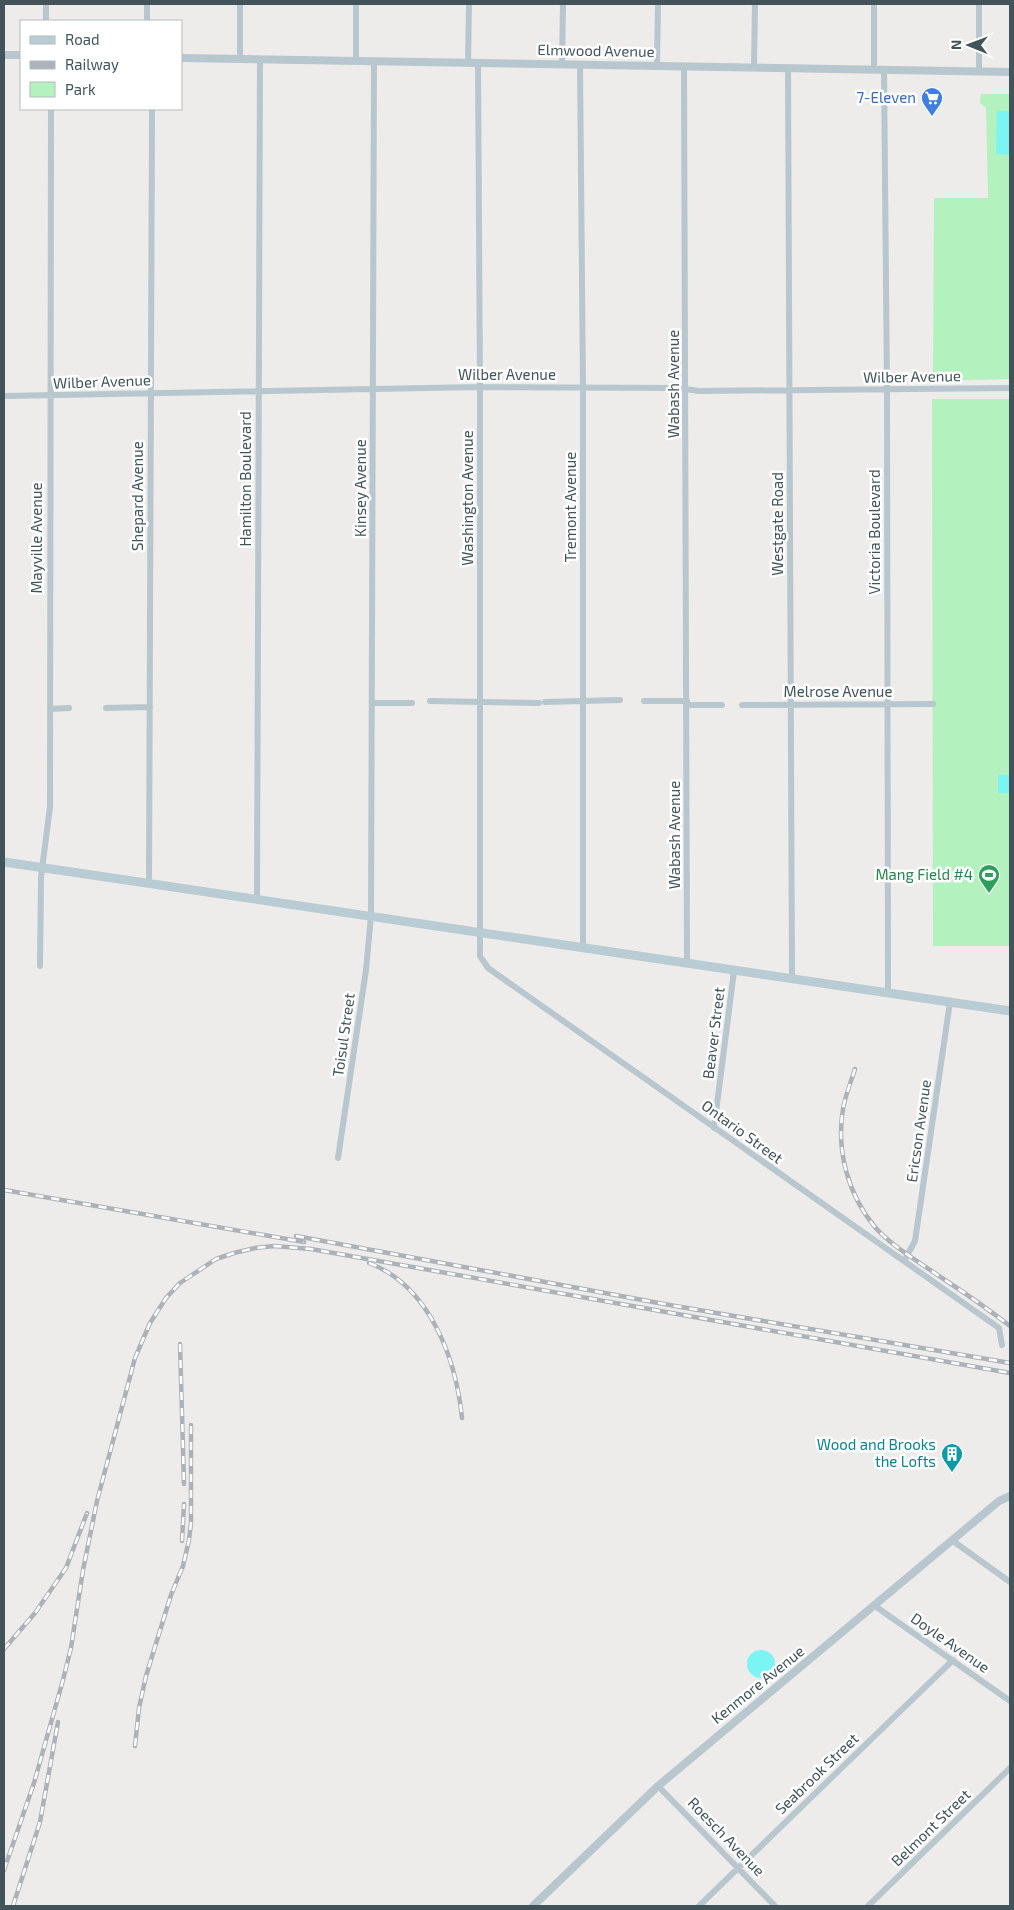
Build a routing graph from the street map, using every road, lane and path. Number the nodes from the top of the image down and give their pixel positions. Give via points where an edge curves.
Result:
1 (46, 4) edge
2 (147, 4) edge
3 (240, 4) edge
4 (356, 4) edge
5 (469, 4) edge
6 (563, 4) edge
7 (658, 4) edge
8 (755, 4) edge
9 (874, 4) edge
10 (979, 4) edge
11 (46, 20) edge
12 (147, 20) edge
13 (4, 55) edge
14 (20, 55) edge
15 (182, 58) edge
16 (240, 59) junction
17 (260, 60) junction
18 (356, 61) junction
19 (374, 61) junction
20 (468, 62) junction
21 (478, 63) junction
22 (562, 64) junction
23 (580, 65) junction
24 (657, 66) junction
25 (684, 67) junction
26 (754, 68) junction
27 (788, 69) junction
28 (874, 70) junction
29 (884, 70) junction
30 (979, 72) junction
31 (1010, 72) edge
32 (50, 110) edge
33 (152, 110) edge
34 (480, 387) junction
35 (583, 388) junction
36 (1010, 388) edge
37 (373, 389) junction
38 (686, 390) junction
39 (790, 390) junction
40 (887, 390) junction
41 (259, 391) junction
42 (151, 392) junction
43 (4, 396) edge
44 (50, 396) junction
45 (620, 700) dead end
46 (481, 701) junction
47 (584, 701) junction
48 (644, 701) dead end
49 (430, 702) dead end
50 (372, 703) junction
51 (412, 703) dead end
52 (687, 703) junction
53 (888, 704) junction
54 (933, 704) dead end
55 (722, 705) dead end
56 (742, 705) dead end
57 (791, 705) junction
58 (150, 707) junction
59 (69, 708) dead end
60 (106, 708) dead end
61 (50, 709) junction
62 (4, 862) edge
63 (42, 868) junction
64 (149, 882) junction
65 (257, 899) junction
66 (371, 916) junction
67 (481, 932) junction
68 (584, 948) junction
69 (687, 964) junction
70 (40, 966) dead end
71 (734, 971) junction
72 (792, 979) junction
73 (888, 994) junction
74 (950, 1002) junction
75 (1010, 1011) edge
76 (714, 1128) junction
77 (338, 1158) dead end
78 (904, 1262) junction
79 (1002, 1345) dead end
80 (1010, 1496) edge
81 (953, 1541) junction
82 (1010, 1582) edge
83 (875, 1606) junction
84 (953, 1660) junction
85 (1010, 1701) edge
86 (1010, 1768) edge
87 (658, 1786) junction
88 (738, 1868) junction
89 (533, 1906) edge
90 (699, 1906) edge
91 (775, 1906) edge
92 (868, 1906) edge

1 - 11 street
2 - 12 street
3 - 16 street
4 - 18 street
5 - 20 street
6 - 22 street
7 - 24 street
8 - 26 street
9 - 28 street
10 - 30 street
13 - 14 street
15 - 16 street, Elmwood Avenue
16 - 17 street, Elmwood Avenue
17 - 18 street, Elmwood Avenue
17 - 41 street, Hamilton Boulevard
18 - 19 street, Elmwood Avenue
19 - 20 street, Elmwood Avenue
19 - 37 street, Kinsey Avenue
20 - 21 street, Elmwood Avenue
21 - 22 street, Elmwood Avenue
21 - 34 street, Washington Avenue
22 - 23 street, Elmwood Avenue
23 - 24 street, Elmwood Avenue
23 - 35 street, Tremont Avenue
24 - 25 street, Elmwood Avenue
25 - 26 street, Elmwood Avenue
25 - 38 street, Wabash Avenue
26 - 27 street, Elmwood Avenue
27 - 28 street, Elmwood Avenue
27 - 39 street, Westgate Road
28 - 29 street, Elmwood Avenue
29 - 30 street, Elmwood Avenue
29 - 40 street, Victoria Boulevard
30 - 31 street, Elmwood Avenue
32 - 44 street, Mayville Avenue
33 - 42 street, Shepard Avenue
34 - 35 street, Wilber Avenue
34 - 37 street, Wilber Avenue
34 - 46 street, Washington Avenue
35 - 38 street, Wilber Avenue
35 - 47 street, Tremont Avenue
36 - 40 street, Wilber Avenue
37 - 41 street, Wilber Avenue
37 - 50 street, Kinsey Avenue
38 - 39 street, Wilber Avenue
38 - 52 street, Wabash Avenue
39 - 40 street, Wilber Avenue
39 - 57 street, Westgate Road
40 - 53 street, Victoria Boulevard
41 - 42 street, Wilber Avenue
41 - 65 street, Hamilton Boulevard
42 - 44 street, Wilber Avenue
42 - 58 street, Shepard Avenue
43 - 44 street, Wilber Avenue
44 - 61 street, Mayville Avenue
45 - 47 street
46 - 47 street
46 - 49 street
46 - 67 street, Washington Avenue
47 - 68 street, Tremont Avenue
48 - 52 street
50 - 51 street
50 - 66 street, Kinsey Avenue
52 - 55 street
52 - 69 street, Wabash Avenue
53 - 54 street, Melrose Avenue
53 - 57 street, Melrose Avenue
53 - 73 street, Victoria Boulevard
56 - 57 street, Melrose Avenue
57 - 72 street, Westgate Road
58 - 60 street
58 - 64 street, Shepard Avenue
59 - 61 street
61 - 63 street, Mayville Avenue via 50,807
62 - 63 main road
63 - 64 main road
63 - 70 street, Mayville Avenue
64 - 65 main road
65 - 66 main road
66 - 67 main road
66 - 77 street, Toisul Street
67 - 68 main road
67 - 76 street, Ontario Street via 480,956 488,968
68 - 69 main road
69 - 71 main road
71 - 72 main road
71 - 76 street, Beaver Street
72 - 73 main road
73 - 74 main road
74 - 75 main road
74 - 78 street, Ericson Avenue via 915,1242
76 - 78 street, Ontario Street
78 - 79 street, Ontario Street via 999,1328
80 - 81 street, Kenmore Avenue via 999,1501
81 - 82 street
81 - 83 street, Kenmore Avenue
83 - 84 street, Doyle Avenue
83 - 87 street, Kenmore Avenue
84 - 85 street, Doyle Avenue
84 - 88 street, Seabrook Street
86 - 92 street, Belmont Street
87 - 88 street, Roesch Avenue
87 - 89 street, Kenmore Avenue
88 - 90 street, Seabrook Street
88 - 91 street, Roesch Avenue

